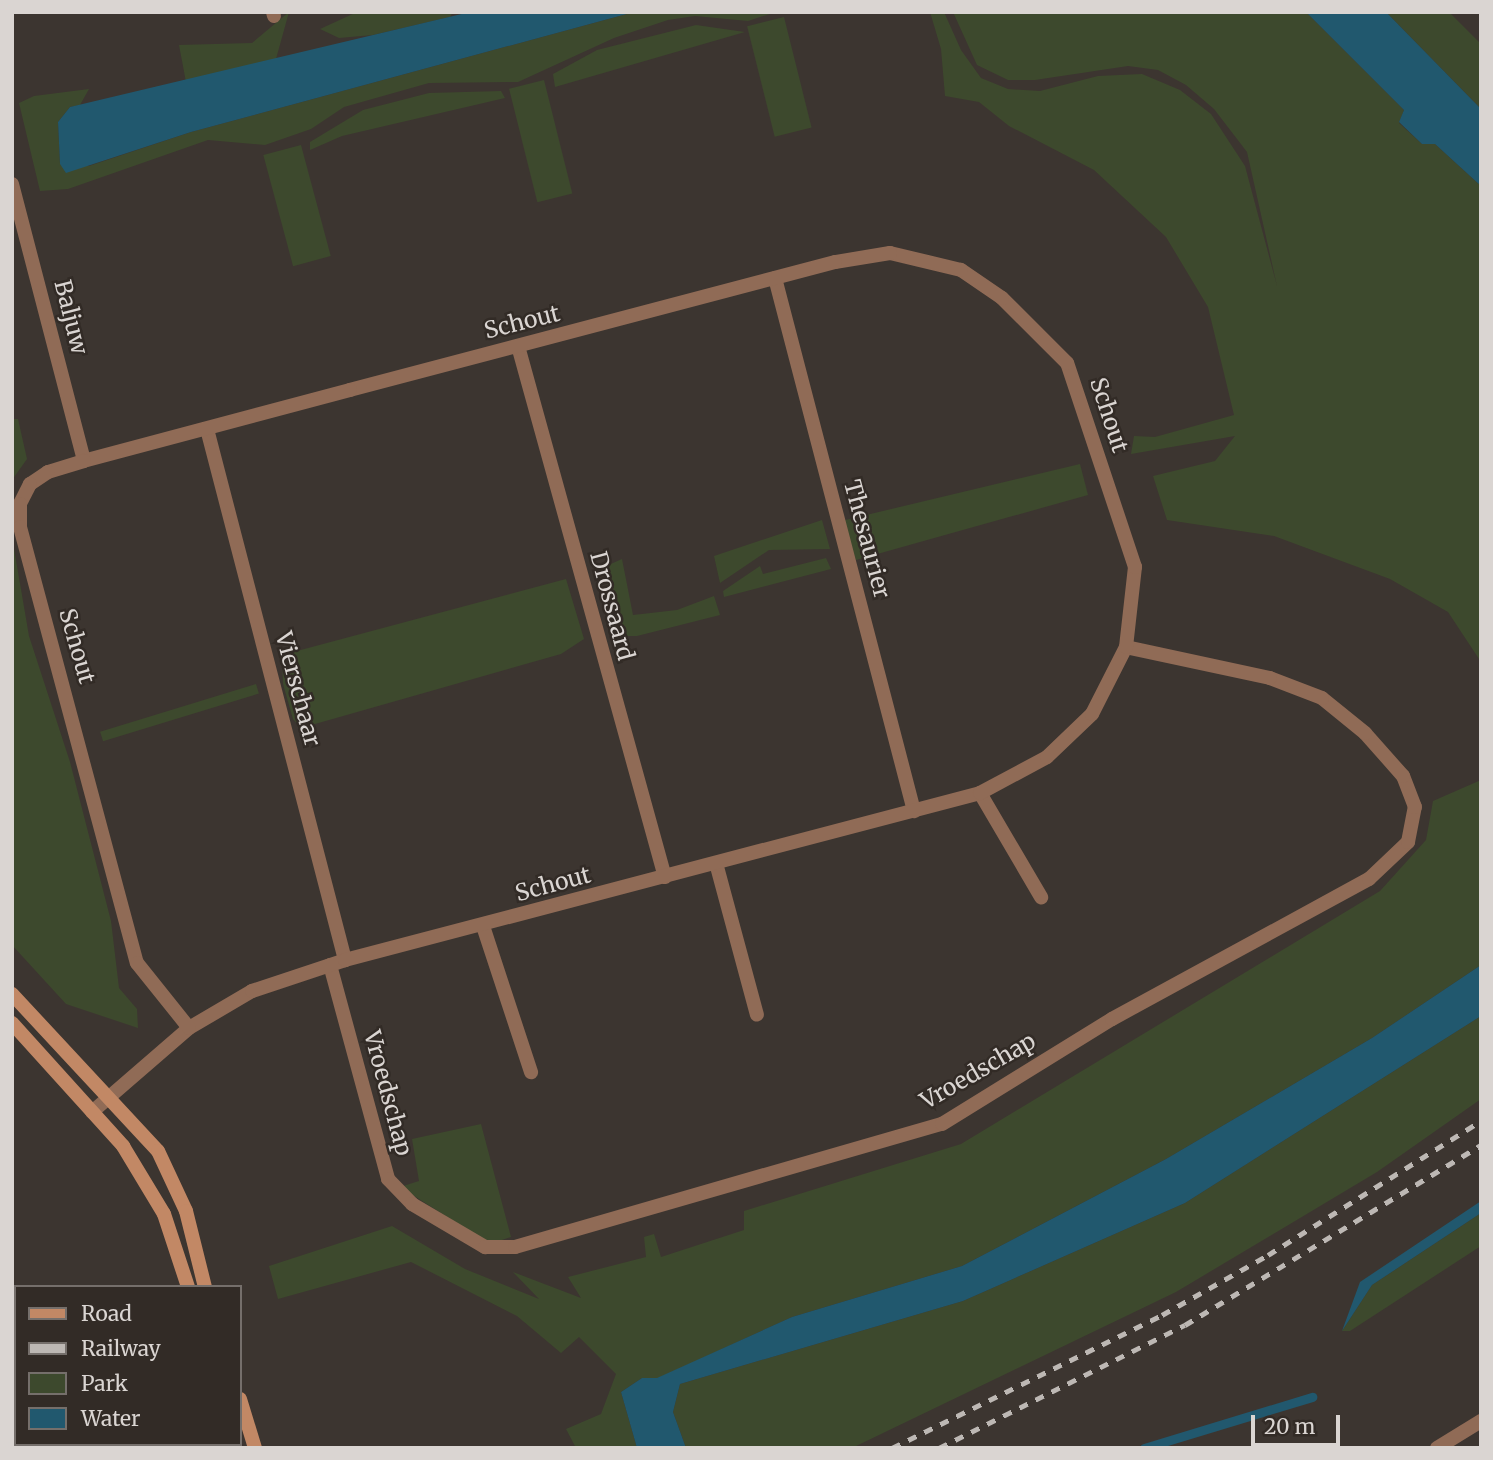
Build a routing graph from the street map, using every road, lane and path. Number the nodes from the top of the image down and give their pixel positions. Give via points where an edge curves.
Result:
1 (12, 184) edge
2 (775, 278) junction
3 (519, 346) junction
4 (207, 429) junction
5 (84, 461) junction
6 (1126, 647) junction
7 (980, 793) junction
8 (914, 811) junction
9 (716, 863) junction
10 (665, 877) junction
11 (1041, 897) dead end
12 (483, 926) junction
13 (345, 961) junction
14 (330, 965) junction
15 (12, 994) edge
16 (757, 1015) dead end
17 (12, 1023) edge
18 (189, 1028) junction
19 (531, 1072) dead end
20 (108, 1097) junction
21 (92, 1112) junction
22 (187, 1285) edge
23 (205, 1285) edge
24 (242, 1406) edge
25 (1481, 1421) edge
26 (255, 1448) edge
27 (1437, 1448) edge

1 - 5 street, Baljuw
2 - 3 street, Schout
2 - 6 street, Schout via 890,253 961,270 1002,298 1068,363 1135,568
2 - 8 street, Thesaurier
3 - 4 street, Schout
3 - 10 street, Drossaard
4 - 5 street, Schout
4 - 13 street, Vierschaar
5 - 18 street, Schout via 48,472 30,484 20,503 20,527 137,963
6 - 7 street, Schout via 1092,714 1047,757
6 - 14 street, Vroedschap via 1270,678 1322,698 1365,733 1403,776 1415,807 1408,842 1369,879 1112,1019 942,1124 515,1247 485,1247 412,1204 388,1179
7 - 8 street, Schout
7 - 11 street
8 - 9 street, Schout
9 - 10 street, Schout
9 - 16 street
10 - 12 street, Schout
12 - 13 street, Schout
12 - 19 street
13 - 14 street, Schout
14 - 18 street, Schout via 252,991
15 - 20 main road
17 - 21 main road
18 - 20 street, Schout
20 - 21 street, Schout
20 - 23 main road via 158,1151 170,1173 186,1210
21 - 22 main road via 123,1146 149,1186 164,1214
24 - 26 main road
25 - 27 street

